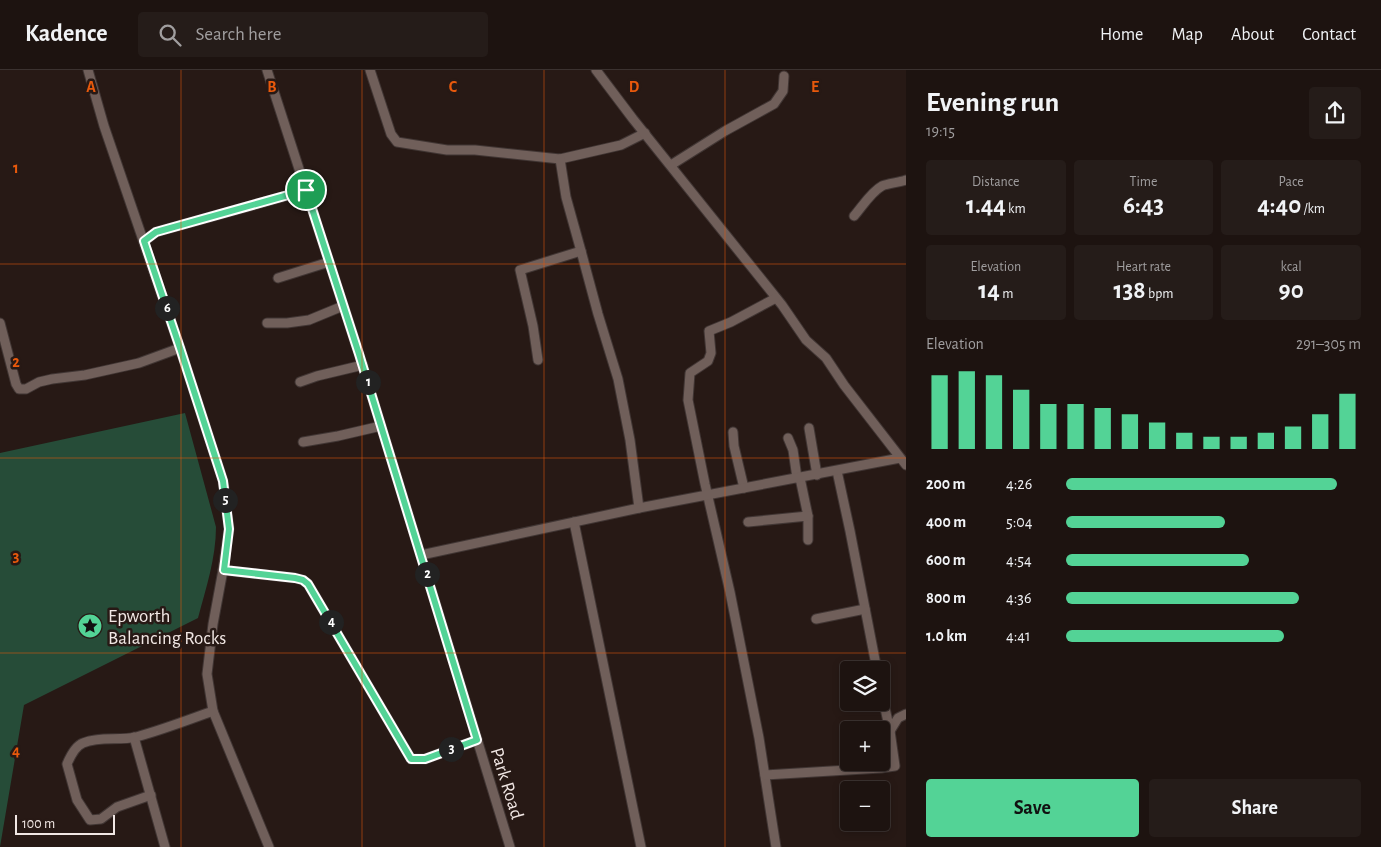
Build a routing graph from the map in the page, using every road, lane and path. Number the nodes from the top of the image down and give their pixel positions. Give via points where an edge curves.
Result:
1 (88, 70) edge
2 (267, 70) edge
3 (370, 70) edge
4 (596, 70) edge
5 (784, 76) dead end
6 (645, 133) junction
7 (560, 159) junction
8 (670, 165) junction
9 (906, 180) edge
10 (306, 190) junction
11 (854, 216) dead end
12 (144, 241) junction
13 (581, 251) junction
14 (329, 262) junction
15 (278, 278) dead end
16 (776, 298) junction
17 (343, 306) junction
18 (0, 323) edge
19 (267, 323) dead end
20 (180, 348) junction
21 (538, 360) dead end
22 (363, 365) junction
23 (300, 382) dead end
24 (381, 426) junction
25 (809, 428) dead end
26 (733, 432) dead end
27 (788, 438) dead end
28 (304, 442) dead end
29 (903, 462) edge
30 (837, 471) junction
31 (817, 475) junction
32 (798, 478) junction
33 (744, 488) junction
34 (707, 494) junction
35 (639, 508) junction
36 (808, 516) junction
37 (574, 522) junction
38 (748, 522) dead end
39 (808, 540) dead end
40 (421, 555) junction
41 (224, 570) junction
42 (865, 609) junction
43 (816, 619) dead end
44 (875, 661) edge
45 (213, 711) junction
46 (906, 714) edge
47 (890, 731) joint
48 (134, 738) junction
49 (477, 740) junction
50 (890, 767) edge
51 (840, 770) edge
52 (765, 774) junction
53 (150, 795) junction
54 (165, 847) edge
55 (269, 847) edge
56 (510, 847) edge
57 (641, 847) edge
58 (776, 847) edge

1 - 12 street
2 - 10 street, Park Road
3 - 7 street via 391,134 397,142 447,150
4 - 6 street
5 - 8 street via 783,91 774,104
6 - 7 street via 621,146
6 - 8 street
7 - 13 street via 566,197
8 - 16 street
9 - 11 street via 876,190
10 - 12 street via 156,232
10 - 14 street, Park Road
12 - 20 street
13 - 21 street via 520,270
13 - 35 street via 618,379
14 - 15 street
14 - 17 street, Park Road
16 - 29 street via 806,340 826,358
16 - 34 street via 709,331 711,352 708,360 690,373 688,400
17 - 19 street via 309,320
17 - 22 street, Park Road
18 - 20 street via 19,389 52,379 85,376 139,363
20 - 41 street via 223,481 229,529
22 - 23 street
22 - 24 street, Park Road
24 - 28 street
24 - 40 street, Park Road
25 - 31 street
26 - 33 street
27 - 32 street
29 - 30 street
30 - 31 street
30 - 42 street
31 - 32 street
32 - 33 street
32 - 36 street
33 - 34 street
34 - 35 street
34 - 52 street via 730,592
35 - 37 street
36 - 38 street
36 - 39 street
37 - 40 street
37 - 57 street
40 - 49 street, Park Road
41 - 45 street via 212,624 207,674
41 - 49 street via 295,578 308,584 411,759 425,759
42 - 43 street
42 - 44 street
45 - 48 street
45 - 55 street
46 - 47 street via 898,718
47 - 50 street via 895,766
48 - 53 street
48 - 53 street via 104,738 81,744 67,764 69,773 77,800 90,820 101,820 117,807
49 - 56 street, Park Road
51 - 52 street
52 - 58 street
53 - 54 street

